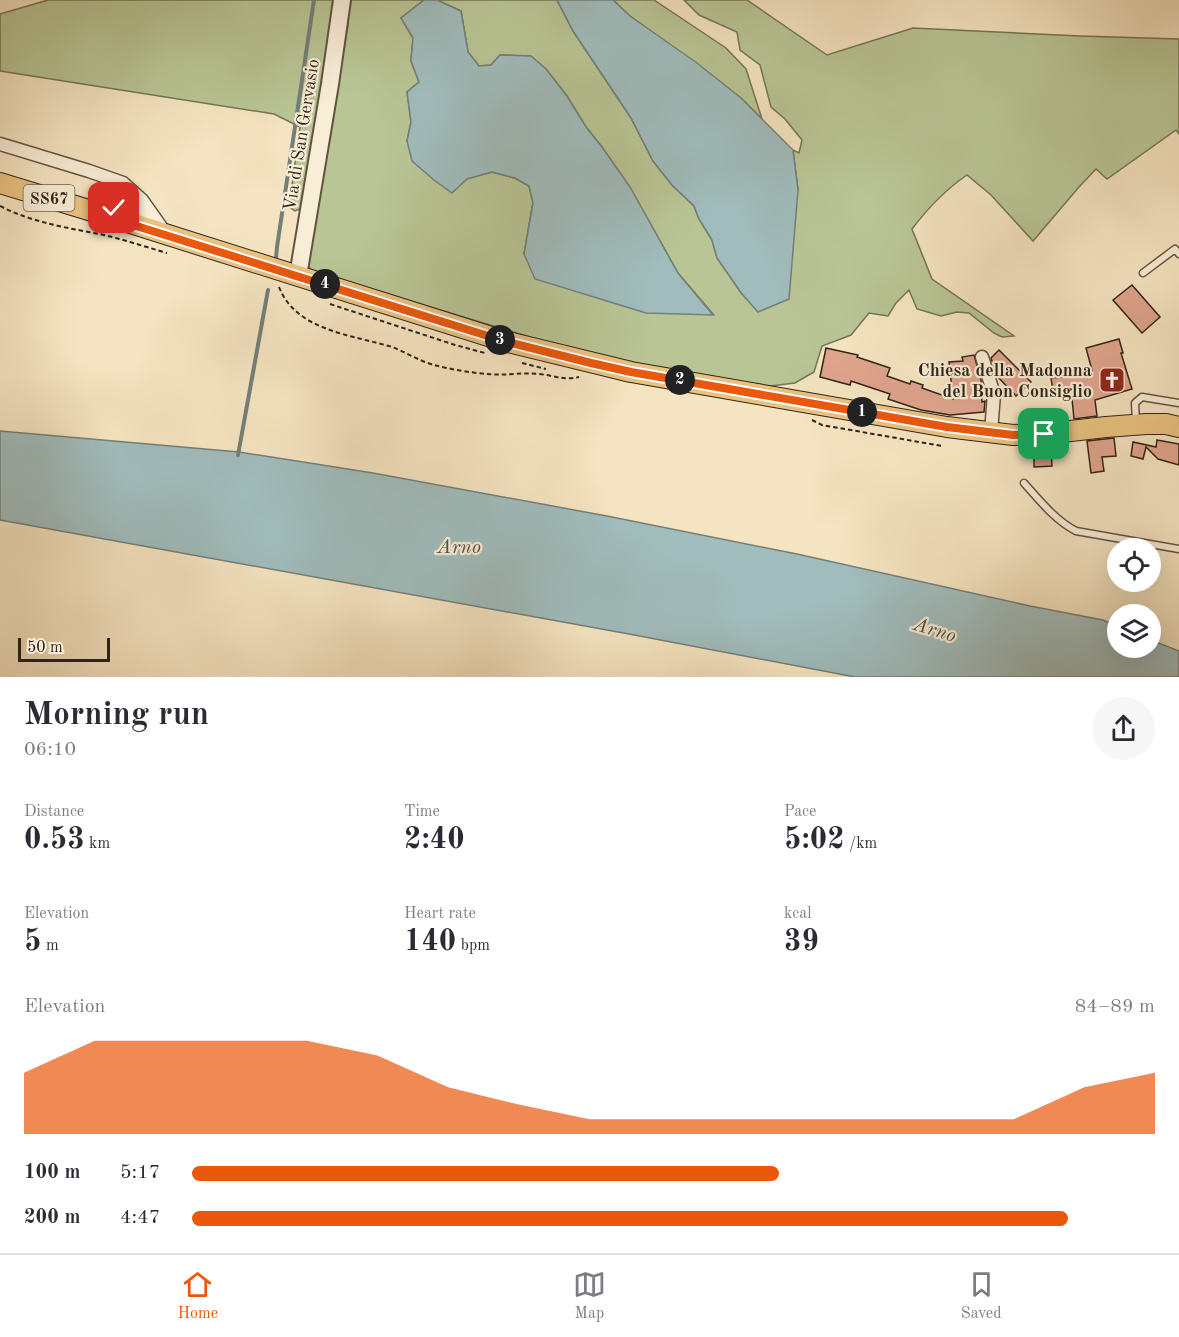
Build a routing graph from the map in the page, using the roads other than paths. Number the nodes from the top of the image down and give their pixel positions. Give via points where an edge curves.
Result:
1 (342, 0) edge
2 (0, 144) edge
3 (106, 177) junction
4 (0, 183) edge
5 (121, 199) junction
6 (142, 200) junction
7 (97, 213) junction
8 (130, 224) junction
9 (166, 234) junction
10 (1179, 254) edge
11 (1143, 273) dead end
12 (297, 276) junction
13 (982, 357) dead end
14 (1179, 403) edge
15 (1136, 424) junction
16 (1179, 427) edge
17 (991, 432) junction
18 (1024, 483) dead end
19 (1179, 549) edge

1 - 12 street, Via di San Gervasio
2 - 3 street
3 - 5 street via 118,189
3 - 6 street via 123,183
4 - 7 main road, SS67
5 - 7 street via 110,210
5 - 8 street
6 - 8 street via 143,214
6 - 9 street
7 - 8 main road, SS67
8 - 9 main road, SS67
9 - 12 main road, SS67
10 - 11 lane via 1175,249
12 - 17 main road, SS67 via 526,348 631,372
13 - 17 street via 994,394
14 - 15 lane via 1142,397 1135,403
15 - 16 main road
15 - 17 main road via 1033,435
18 - 19 lane via 1053,515 1076,531

